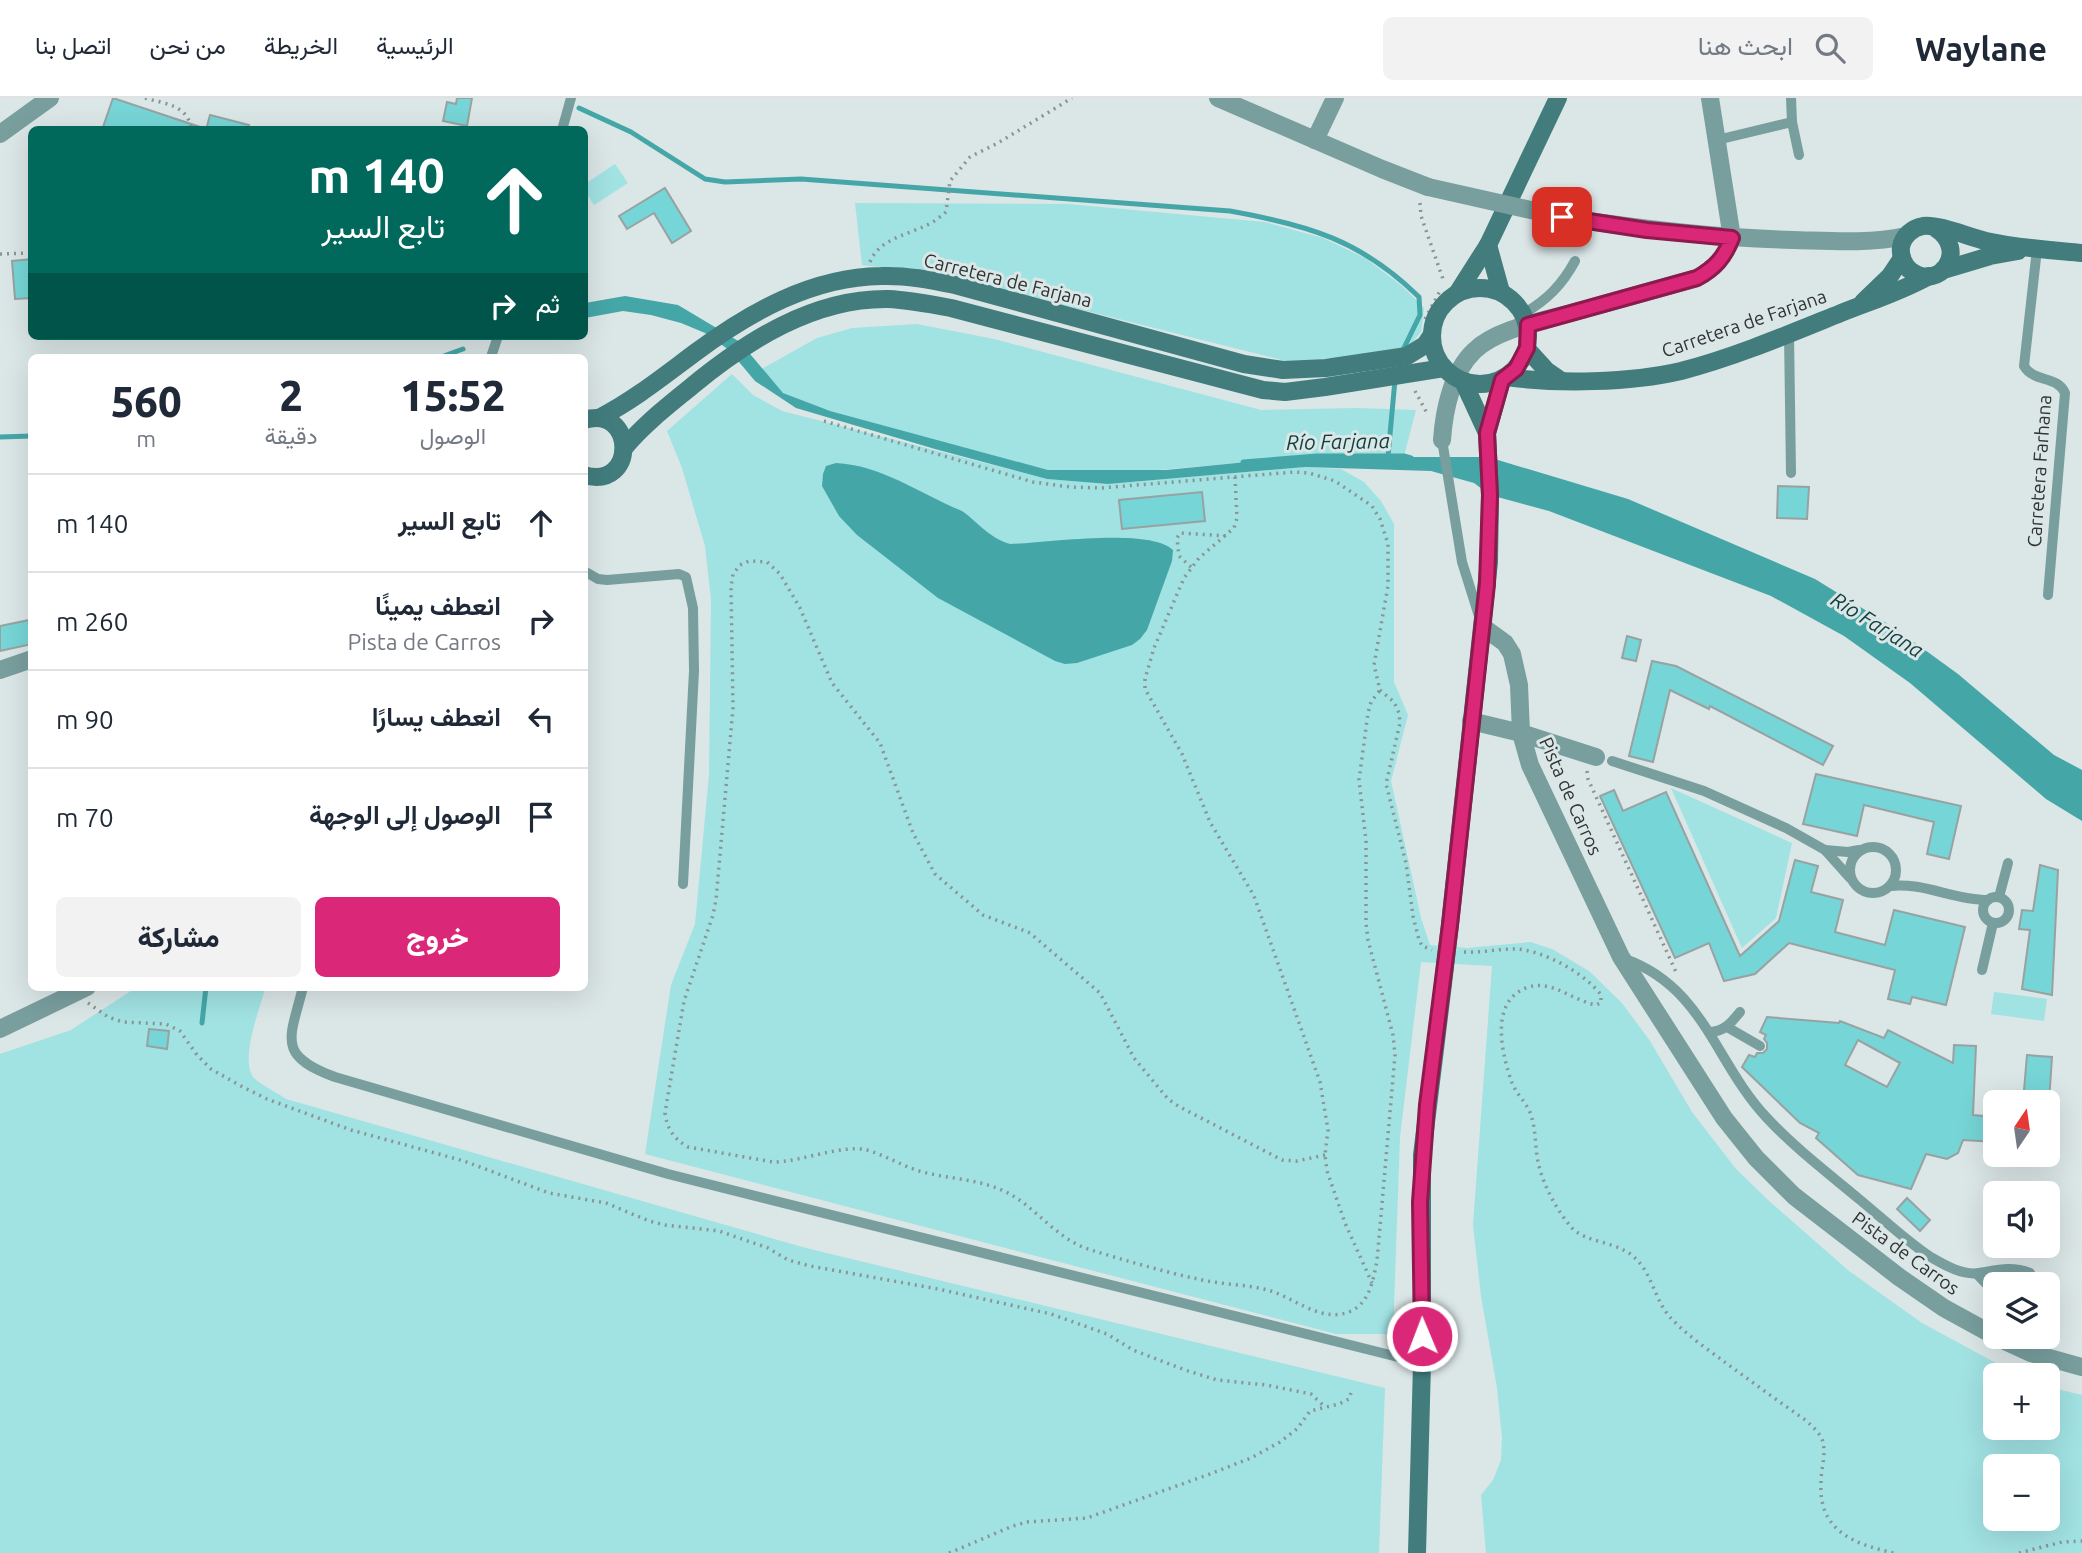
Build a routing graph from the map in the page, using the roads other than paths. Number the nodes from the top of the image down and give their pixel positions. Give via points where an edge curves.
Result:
1 (50, 98) edge
2 (571, 98) edge
3 (1218, 98) edge
4 (1316, 98) edge
5 (1559, 98) edge
6 (1710, 98) edge
7 (1791, 98) edge
8 (1247, 105) edge
9 (1332, 105) edge
10 (1792, 122) junction
11 (563, 126) edge
12 (0, 134) edge
13 (1315, 140) junction
14 (1717, 140) junction
15 (1799, 155) dead end
16 (1935, 228) junction
17 (1732, 238) junction
18 (1488, 245) junction
19 (1903, 249) junction
20 (2037, 249) junction
21 (2082, 253) edge
22 (1576, 261) dead end
23 (1936, 273) junction
24 (1458, 292) junction
25 (1501, 292) junction
26 (1857, 306) junction
27 (1525, 320) junction
28 (1425, 333) junction
29 (1789, 334) junction
30 (1527, 348) junction
31 (1454, 376) junction
32 (1504, 378) junction
33 (1560, 380) junction
34 (592, 419) edge
35 (1487, 433) junction
36 (1443, 444) joint
37 (625, 447) junction
38 (1791, 473) dead end
39 (588, 476) edge
40 (588, 573) edge
41 (2048, 595) dead end
42 (1483, 627) junction
43 (28, 660) edge
44 (0, 670) edge
45 (1471, 721) junction
46 (1521, 733) junction
47 (1598, 758) joint
48 (1825, 850) junction
49 (1859, 850) junction
50 (2008, 863) dead end
51 (1896, 868) junction
52 (1850, 878) junction
53 (684, 884) dead end
54 (1917, 885) junction
55 (1890, 886) junction
56 (1999, 897) junction
57 (1959, 898) junction
58 (1988, 900) junction
59 (1984, 916) junction
60 (1993, 923) junction
61 (1622, 957) junction
62 (1982, 970) dead end
63 (81, 991) edge
64 (302, 991) edge
65 (1740, 1012) dead end
66 (1727, 1027) junction
67 (0, 1029) edge
68 (1710, 1032) junction
69 (1760, 1046) dead end
70 (1983, 1272) edge
71 (1984, 1272) edge
72 (2028, 1272) edge
73 (1977, 1274) junction
74 (1983, 1280) edge
75 (1983, 1330) edge
76 (2022, 1349) edge
77 (1422, 1363) junction
78 (2082, 1367) edge
79 (1417, 1553) edge

1 - 12 street
2 - 11 lane
3 - 8 street
4 - 9 street
5 - 18 main road
6 - 14 street
7 - 10 lane
8 - 13 street
9 - 13 street
10 - 14 lane
10 - 15 lane
13 - 17 street, bridge via 1423,185 1562,217
14 - 17 street
16 - 19 main road via 1919,227
16 - 20 main road, Carretera de Farjana
16 - 23 main road via 1944,233 1951,251 1949,262
17 - 19 street via 1871,242
17 - 27 street via 1713,269 1697,278
18 - 24 main road
18 - 25 main road
19 - 23 main road via 1912,272
19 - 26 main road, Carretera de Farjana via 1882,284
20 - 21 main road, Carretera de Farjana
20 - 23 main road, Carretera de Farjana via 1990,256
20 - 41 lane, Carretera Farhana via 2024,366 2032,375 2058,383 2065,399
22 - 27 lane via 1554,292
23 - 26 main road, Carretera de Farjana
24 - 25 main road via 1487,288
24 - 28 main road
25 - 27 main road via 1517,305
26 - 29 main road, Carretera de Farjana
27 - 30 main road
27 - 31 street via 1475,350
28 - 31 main road via 1437,359
28 - 34 main road, Carretera de Farjana via 1416,351 1401,357 1283,370 1244,364 955,285 918,278 865,277 818,286 750,316 626,403
29 - 33 main road, Carretera de Farjana via 1679,371 1624,379
29 - 38 lane
30 - 32 main road
30 - 33 main road
31 - 32 main road, Carretera de Farjana via 1476,384
31 - 35 main road
31 - 36 street
31 - 37 main road via 1402,376 1285,392 1243,387 991,317 914,300 885,299 827,307 769,332 717,366
32 - 33 main road, Carretera de Farjana
32 - 35 main road
34 - 37 main road, Carretera de Farjana via 614,425
35 - 42 main road via 1489,562
36 - 42 lane via 1462,562
37 - 39 main road via 615,470 599,477
40 - 53 lane via 607,580 686,577 693,608 694,671
42 - 45 main road
42 - 46 street, Pista de Carros via 1512,654
43 - 44 street
45 - 46 street
45 - 77 main road, bridge via 1422,1155
46 - 47 street
46 - 61 street, Pista de Carros via 1530,765
47 - 48 lane via 1704,791
48 - 49 lane
48 - 52 lane
49 - 51 lane via 1883,849 1890,853
49 - 52 lane via 1849,867
50 - 56 lane
51 - 54 lane
51 - 55 lane
52 - 55 lane via 1863,892 1872,894
54 - 55 lane
54 - 57 lane
56 - 58 lane
56 - 60 lane via 2009,910 2005,920
57 - 58 lane
57 - 59 lane
58 - 59 lane
59 - 60 lane
60 - 62 lane
61 - 68 lane via 1664,979
61 - 75 street, Pista de Carros via 1724,1118 1756,1158 1794,1196 1899,1277
63 - 67 street
64 - 77 lane via 292,1046 306,1065 335,1077 668,1174
65 - 66 lane
66 - 68 lane
66 - 69 lane
68 - 73 lane via 1749,1097 1788,1139 1928,1255
70 - 73 lane
71 - 72 lane via 2018,1268
73 - 74 lane
76 - 78 street, Pista de Carros
77 - 79 main road

